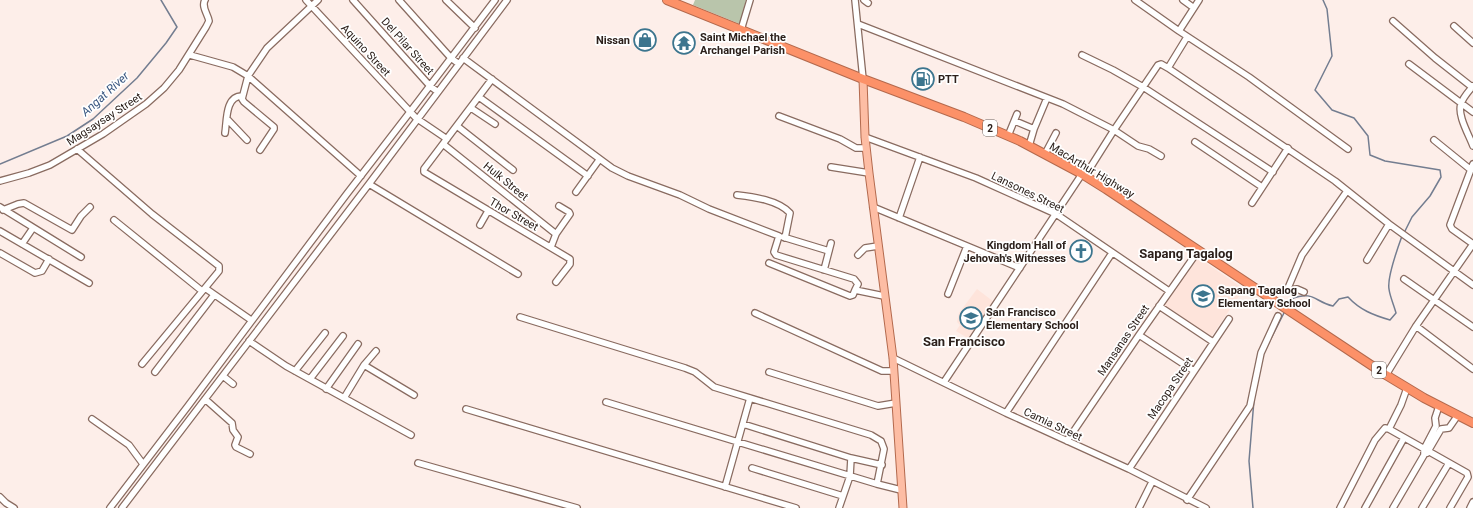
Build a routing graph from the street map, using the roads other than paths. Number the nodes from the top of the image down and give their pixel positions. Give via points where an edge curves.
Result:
1 (205, 0) edge
2 (306, 0) edge
3 (318, 0) edge
4 (353, 0) edge
5 (399, 0) edge
6 (446, 0) edge
7 (495, 0) edge
8 (507, 0) edge
9 (667, 0) edge
10 (750, 0) edge
11 (855, 0) edge
12 (1135, 0) edge
13 (1183, 0) edge
14 (1199, 0) edge
15 (312, 6) junction
16 (1194, 8) junction
17 (1393, 21) dead end
18 (858, 24) junction
19 (480, 26) junction
20 (1454, 26) dead end
21 (741, 30) junction
22 (1179, 31) junction
23 (1187, 37) junction
24 (1473, 43) edge
25 (190, 55) junction
26 (1082, 55) dead end
27 (463, 58) junction
28 (455, 61) junction
29 (1409, 64) dead end
30 (1168, 68) junction
31 (248, 76) junction
32 (492, 79) junction
33 (863, 79) junction
34 (1472, 86) edge
35 (1143, 87) junction
36 (434, 89) junction
37 (242, 96) junction
38 (479, 97) junction
39 (1047, 98) junction
40 (1461, 104) junction
41 (471, 108) junction
42 (1473, 112) edge
43 (1018, 114) dead end
44 (414, 116) junction
45 (779, 116) dead end
46 (228, 120) junction
47 (1015, 120) junction
48 (495, 124) dead end
49 (458, 126) junction
50 (1034, 129) junction
51 (1114, 130) junction
52 (225, 133) dead end
53 (1056, 133) dead end
54 (400, 134) junction
55 (1008, 136) junction
56 (865, 137) junction
57 (247, 140) dead end
58 (1434, 140) dead end
59 (445, 142) junction
60 (1195, 142) dead end
61 (1030, 146) junction
62 (1473, 146) edge
63 (866, 148) junction
64 (1288, 148) junction
65 (77, 149) junction
66 (1348, 149) dead end
67 (260, 150) dead end
68 (1045, 154) junction
69 (1161, 156) dead end
70 (920, 157) junction
71 (598, 160) junction
72 (831, 167) dead end
73 (1472, 167) edge
74 (513, 170) dead end
75 (1273, 172) junction
76 (869, 173) junction
77 (1084, 175) junction
78 (361, 176) junction
79 (588, 176) junction
80 (0, 181) edge
81 (370, 184) junction
82 (1262, 187) junction
83 (1348, 190) junction
84 (576, 192) dead end
85 (737, 195) dead end
86 (1252, 203) dead end
87 (559, 206) dead end
88 (90, 207) dead end
89 (873, 207) junction
90 (2, 208) edge
91 (488, 211) junction
92 (1056, 214) junction
93 (899, 218) junction
94 (114, 220) dead end
95 (1389, 224) junction
96 (480, 225) dead end
97 (33, 228) junction
98 (0, 231) edge
99 (556, 234) junction
100 (782, 237) junction
101 (831, 243) dead end
102 (22, 244) junction
103 (1473, 244) edge
104 (878, 246) junction
105 (968, 246) junction
106 (551, 248) junction
107 (1198, 251) junction
108 (829, 252) junction
109 (0, 253) edge
110 (1112, 253) junction
111 (858, 255) dead end
112 (80, 257) dead end
113 (49, 259) junction
114 (1367, 260) dead end
115 (769, 263) dead end
116 (1020, 268) junction
117 (824, 270) junction
118 (1454, 271) junction
119 (518, 274) dead end
120 (1404, 279) dead end
121 (556, 282) dead end
122 (89, 283) dead end
123 (1473, 285) edge
124 (204, 290) junction
125 (855, 290) junction
126 (1169, 291) junction
127 (1304, 292) dead end
128 (948, 294) dead end
129 (214, 295) junction
130 (882, 295) junction
131 (1434, 300) junction
132 (1159, 306) junction
133 (755, 313) dead end
134 (1278, 316) dead end
135 (520, 317) dead end
136 (1229, 319) dead end
137 (1416, 326) junction
138 (252, 327) junction
139 (1473, 327) edge
140 (325, 333) dead end
141 (1139, 335) junction
142 (343, 336) dead end
143 (249, 341) junction
144 (1213, 342) junction
145 (358, 344) dead end
146 (376, 351) dead end
147 (893, 358) junction
148 (142, 364) dead end
149 (364, 365) junction
150 (1473, 369) edge
151 (295, 371) junction
152 (890, 371) junction
153 (1194, 371) junction
154 (155, 372) dead end
155 (769, 372) dead end
156 (1386, 375) junction
157 (223, 376) junction
158 (310, 379) junction
159 (944, 382) junction
160 (233, 384) dead end
161 (1406, 388) junction
162 (326, 389) junction
163 (414, 395) dead end
164 (344, 398) junction
165 (750, 398) junction
166 (205, 399) junction
167 (606, 402) dead end
168 (894, 403) junction
169 (1439, 406) junction
170 (192, 409) junction
171 (466, 409) dead end
172 (1006, 413) junction
173 (1458, 415) junction
174 (92, 419) dead end
175 (1473, 423) edge
176 (743, 424) junction
177 (1439, 428) junction
178 (1389, 429) junction
179 (411, 435) dead end
180 (1404, 438) junction
181 (1067, 441) junction
182 (738, 442) junction
183 (1426, 452) junction
184 (250, 454) dead end
185 (851, 458) junction
186 (418, 463) dead end
187 (1449, 463) junction
188 (143, 464) junction
189 (882, 465) junction
190 (752, 468) dead end
191 (1128, 469) junction
192 (850, 476) junction
193 (1152, 482) junction
194 (877, 484) junction
195 (132, 487) junction
196 (725, 487) junction
197 (901, 490) junction
198 (843, 496) junction
199 (0, 497) edge
200 (1187, 500) junction
201 (1473, 502) edge
202 (14, 508) edge
203 (110, 508) edge
204 (122, 508) edge
205 (577, 508) edge
206 (796, 508) edge
207 (839, 508) edge
208 (903, 508) edge
209 (1139, 508) edge
210 (1206, 508) edge
211 (1340, 508) edge
212 (1365, 508) edge
213 (1393, 508) edge
214 (1422, 508) edge
215 (1450, 508) edge
216 (1470, 508) edge

1 - 25 street, Magsaysay Street via 203,3 209,21
2 - 15 street, Aquino Street
3 - 15 street
4 - 36 street, Del Pilar Street
5 - 28 street
6 - 19 street
7 - 19 street
8 - 19 street
9 - 21 highway, MacArthur Highway / 2
10 - 21 street
11 - 18 street
12 - 22 street
13 - 16 street
14 - 16 street
15 - 31 street via 268,48
15 - 44 street, Aquino Street
16 - 22 street
17 - 34 street
18 - 33 street
18 - 39 street
19 - 27 street
19 - 28 street
20 - 24 street
21 - 33 highway, MacArthur Highway / 2
22 - 23 street
23 - 30 street
23 - 66 street via 1249,77
25 - 31 street via 233,67
25 - 65 street, Magsaysay Street via 171,81 155,97 119,124
26 - 35 street
27 - 28 street
27 - 32 street
28 - 36 street
28 - 36 street
29 - 40 street
30 - 35 street via 1159,64
30 - 64 street
31 - 37 street
31 - 78 street
32 - 38 street
32 - 71 street
33 - 55 highway, MacArthur Highway / 2
33 - 56 main road
34 - 40 street
35 - 51 street
35 - 75 street
36 - 44 street
36 - 44 street
37 - 46 street via 237,96 230,103 227,110
37 - 67 street via 244,102 274,127
38 - 41 street
38 - 79 street
39 - 50 street
39 - 51 street
40 - 42 street
40 - 62 street via 1461,115
41 - 48 street
41 - 49 street
43 - 47 street
44 - 54 street
44 - 54 street
44 - 59 street, Aquino Street
45 - 63 street via 840,138 856,148
46 - 52 street
46 - 57 street
47 - 50 street
47 - 55 street
49 - 59 street
49 - 74 street
50 - 61 street
51 - 69 street via 1138,146
51 - 77 street
53 - 68 street
54 - 78 street
54 - 81 street
55 - 61 highway, MacArthur Highway / 2
56 - 63 main road
56 - 70 street, Lansones Street
58 - 73 street
59 - 91 street, Thor Street via 424,172
59 - 99 street, Hulk Street
60 - 82 street
61 - 68 highway, MacArthur Highway / 2
63 - 76 main road
64 - 75 street
64 - 83 street
65 - 80 street, Magsaysay Street via 42,169
65 - 124 street via 152,214 219,266 219,271
68 - 77 highway, MacArthur Highway / 2
70 - 92 street, Lansones Street via 976,178
70 - 93 street
71 - 79 street
71 - 100 street via 628,176
72 - 76 street
73 - 103 street via 1450,225
75 - 82 street
76 - 89 main road
77 - 92 street
77 - 107 highway, MacArthur Highway / 2
78 - 138 street
79 - 84 street
81 - 119 street
81 - 138 street
82 - 86 street
83 - 95 street
83 - 127 street via 1302,255 1288,288
85 - 100 street via 758,197 786,208 790,218
87 - 99 street via 570,214
88 - 90 street via 72,230 24,203
89 - 93 street
89 - 104 main road
90 - 97 street
91 - 96 street
91 - 106 street, Thor Street
92 - 110 street, Lansones Street
92 - 116 street
93 - 105 street
94 - 124 street
95 - 114 street
95 - 118 street
97 - 102 street
97 - 112 street
98 - 102 street
99 - 106 street
100 - 108 street
100 - 117 street via 774,252 776,255
101 - 108 street
102 - 113 street
103 - 118 street
104 - 111 street via 865,248
104 - 130 main road
105 - 116 street
105 - 128 street
106 - 121 street, Thor Street via 571,261
107 - 126 street, Mansanas Street
107 - 156 highway, MacArthur Highway / 2
108 - 117 street
109 - 113 street via 35,274 42,271
110 - 126 street, Lansones Street
110 - 172 street
113 - 122 street
115 - 125 street via 852,297
116 - 159 street
117 - 125 street via 854,279 858,284
118 - 123 street
118 - 131 street
120 - 131 street
124 - 129 street
124 - 148 street
125 - 130 street
126 - 132 street, Mansanas Street
129 - 138 street
129 - 154 street
130 - 147 main road
131 - 137 street
131 - 139 street
132 - 141 street, Mansanas Street
132 - 144 street
133 - 152 street
134 - 200 street via 1261,353 1250,406
135 - 165 street via 685,368 695,372 714,387
136 - 144 street, Macopa Street
137 - 150 street
137 - 156 street
138 - 143 street
138 - 170 street
140 - 151 street
141 - 153 street
141 - 181 street, Mansanas Street
142 - 158 street
143 - 151 street
143 - 157 street
144 - 153 street, Macopa Street
145 - 162 street
146 - 149 street
147 - 152 main road
147 - 159 street, Camia Street
149 - 163 street
149 - 164 street
151 - 158 street
152 - 168 main road
153 - 191 street, Macopa Street
155 - 168 street via 878,406
156 - 161 highway, MacArthur Highway / 2
157 - 160 street
157 - 166 street
158 - 162 street
159 - 172 street, Camia Street
161 - 169 highway, MacArthur Highway / 2
161 - 178 street
162 - 164 street
164 - 179 street
165 - 176 street
165 - 189 street via 879,439 884,449
166 - 170 street
166 - 184 street via 232,423 238,437 235,445
167 - 182 street
168 - 197 main road
169 - 173 highway, MacArthur Highway / 2
169 - 177 street via 1435,418
170 - 188 street
170 - 195 street
171 - 196 street
172 - 181 street, Camia Street
173 - 175 highway, MacArthur Highway / 2
173 - 177 street via 1449,428
174 - 188 street via 129,444
176 - 182 street
176 - 185 street
177 - 183 street
178 - 180 street
178 - 211 street via 1383,428 1375,440
180 - 183 street
180 - 212 street
181 - 191 street, Camia Street
182 - 192 street
182 - 196 street
183 - 187 street
183 - 213 street
185 - 189 street
185 - 192 street
186 - 205 street
187 - 214 street
187 - 215 street via 1468,475
188 - 195 street
189 - 194 street
190 - 198 street
191 - 193 street, Camia Street
192 - 194 street
192 - 198 street
193 - 200 street, Camia Street
193 - 209 street
194 - 197 street
195 - 203 street
195 - 204 street
196 - 206 street
197 - 208 main road
198 - 207 street
199 - 202 street
200 - 210 street, Camia Street
201 - 216 street

